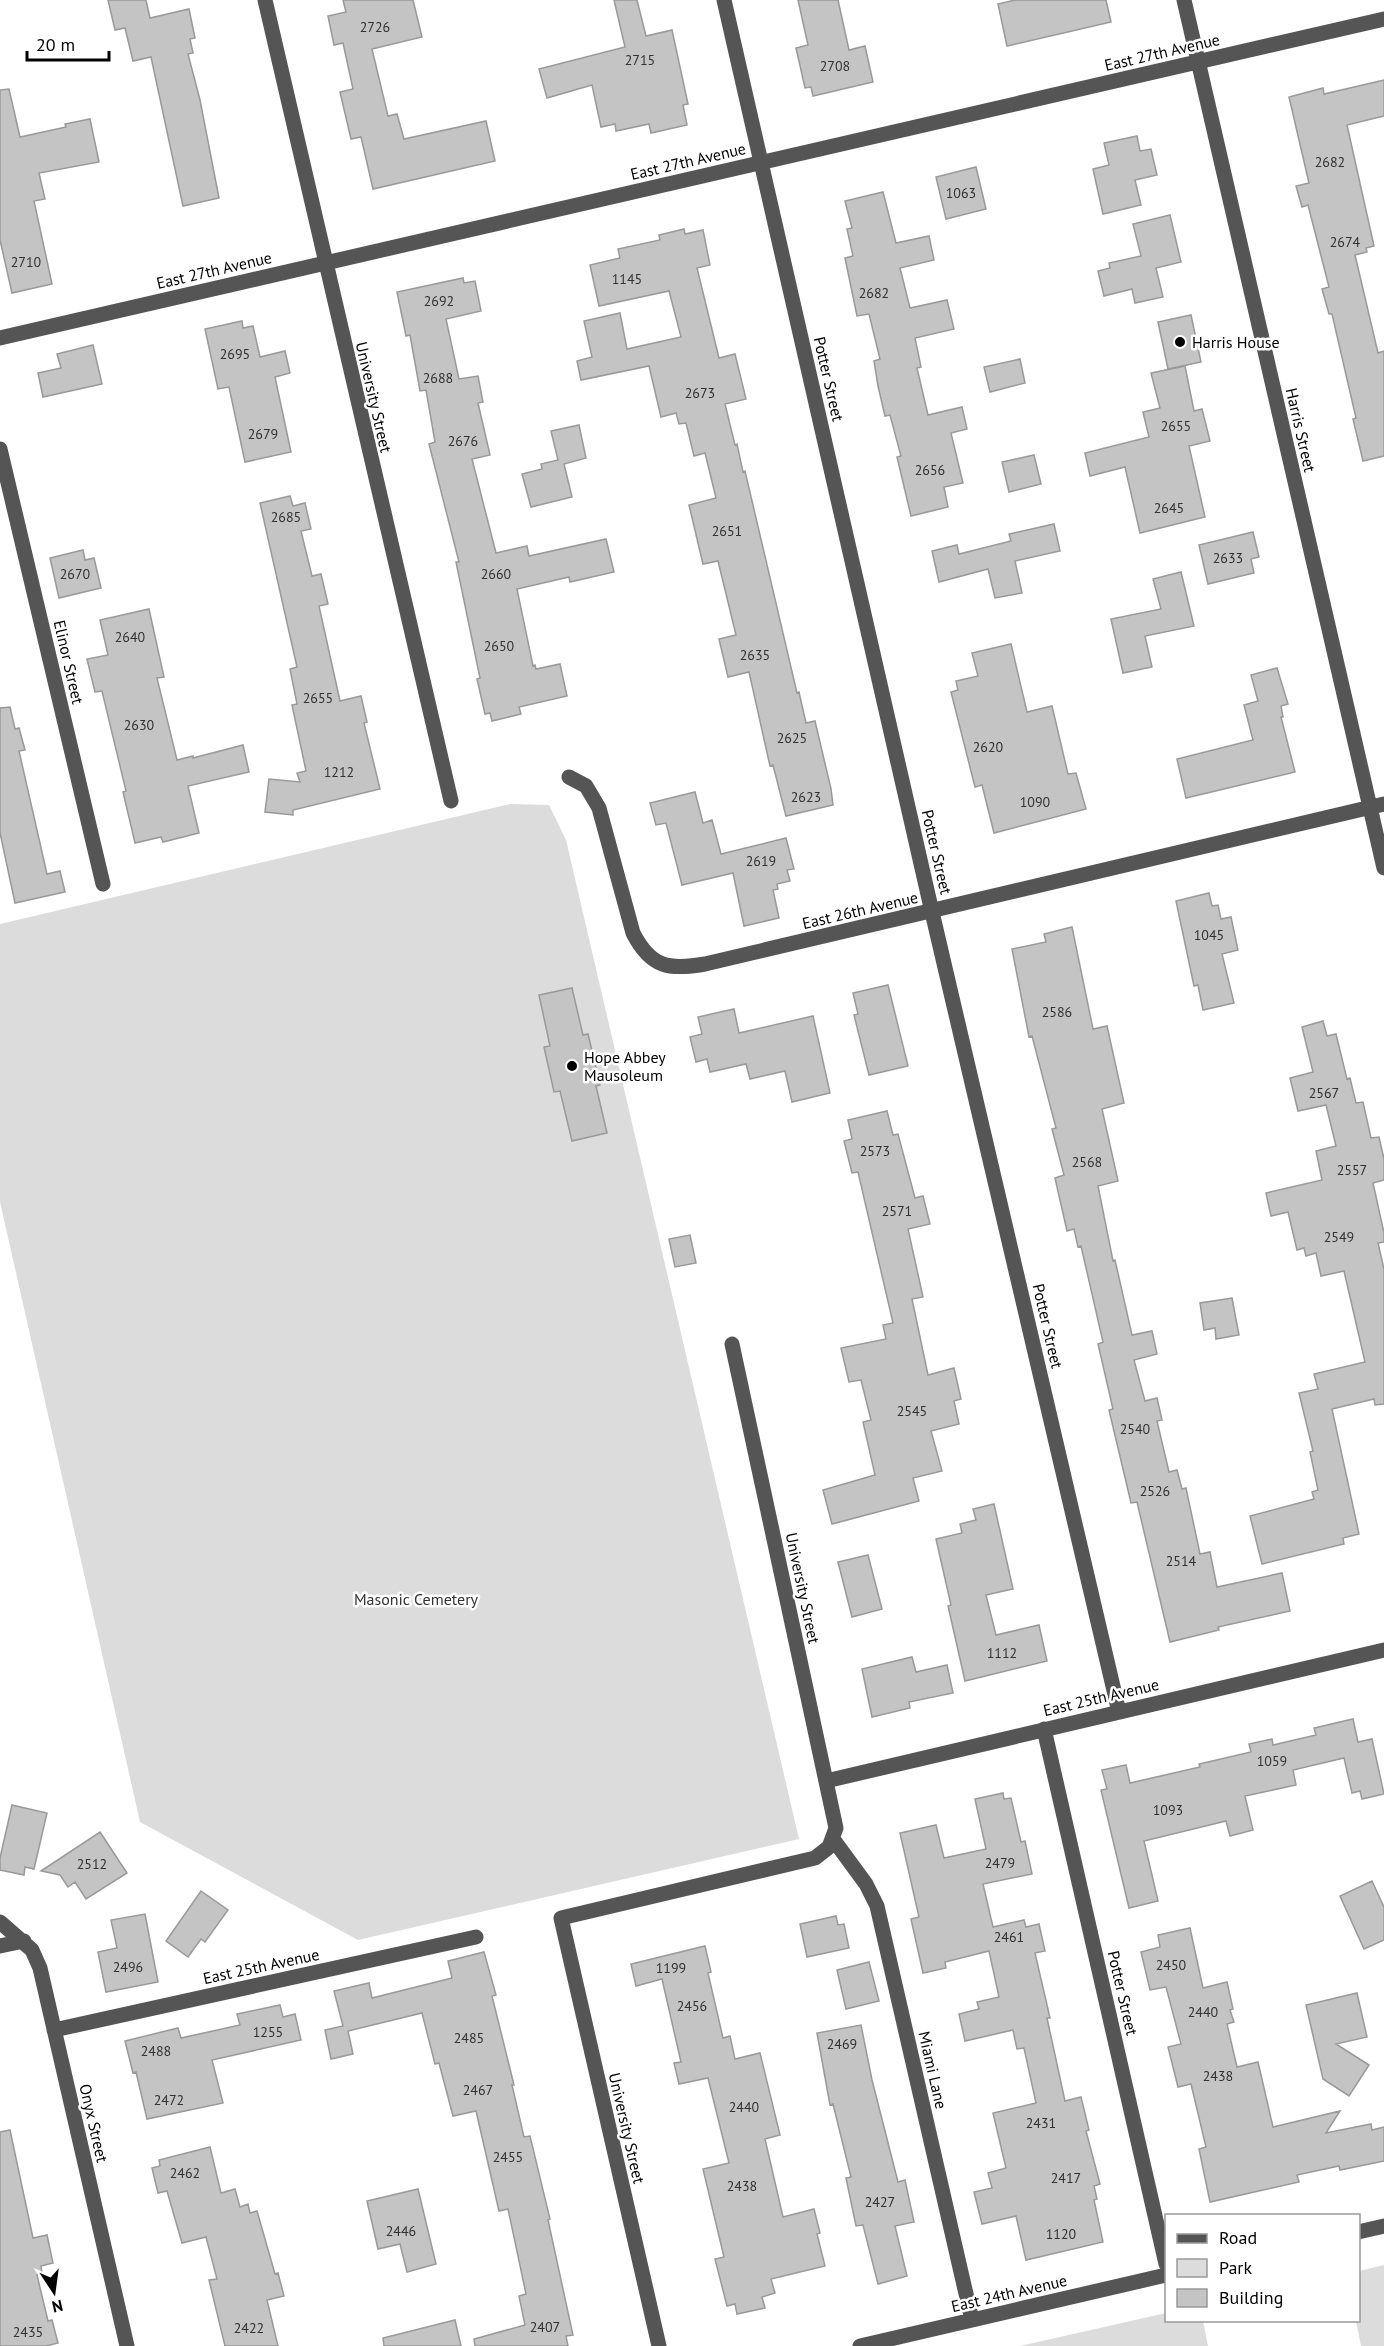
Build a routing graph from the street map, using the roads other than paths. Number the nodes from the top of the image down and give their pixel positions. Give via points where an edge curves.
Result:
1 (265, 0) edge
2 (724, 0) edge
3 (1184, 0) edge
4 (1384, 19) edge
5 (1198, 62) junction
6 (761, 163) junction
7 (325, 263) junction
8 (0, 338) edge
9 (0, 449) edge
10 (569, 777) dead end
11 (451, 801) dead end
12 (1377, 805) edge
13 (1384, 867) edge
14 (103, 884) dead end
15 (932, 912) junction
16 (732, 1344) dead end
17 (1384, 1650) edge
18 (1119, 1712) junction
19 (1044, 1729) junction
20 (826, 1780) junction
21 (833, 1839) junction
22 (0, 1923) edge
23 (476, 1937) dead end
24 (24, 1941) junction
25 (0, 1946) edge
26 (54, 2030) junction
27 (1384, 2226) edge
28 (1360, 2232) edge
29 (1165, 2255) edge
30 (1165, 2276) edge
31 (972, 2320) junction
32 (127, 2346) edge
33 (659, 2346) edge
34 (860, 2346) edge

1 - 7 street, University Street
2 - 6 street, Potter Street
3 - 5 street, Harris Street
4 - 5 street, East 27th Avenue
5 - 6 street, East 27th Avenue
5 - 12 street, Harris Street
6 - 7 street, East 27th Avenue
6 - 15 street, Potter Street
7 - 8 street, East 27th Avenue
7 - 11 street, University Street
9 - 14 street, Elinor Street
10 - 15 street, East 26th Avenue via 586,786 599,808 633,933 659,964 705,964
12 - 13 street, Harris Street
12 - 15 street, East 26th Avenue
15 - 18 street, Potter Street
16 - 20 street, University Street
17 - 18 street, East 25th Avenue
18 - 19 street, East 25th Avenue
19 - 20 street, East 25th Avenue
19 - 29 street, Potter Street
20 - 21 street, University Street via 836,1828
21 - 31 street, Miami Lane via 877,1906
21 - 33 street, University Street via 824,1852 806,1860 561,1918
22 - 24 street, Onyx Street
23 - 26 street, East 25th Avenue
24 - 25 street
24 - 26 street, Onyx Street via 36,1957
26 - 32 street, Onyx Street
27 - 28 street
30 - 31 street, East 24th Avenue
31 - 34 street, East 24th Avenue

